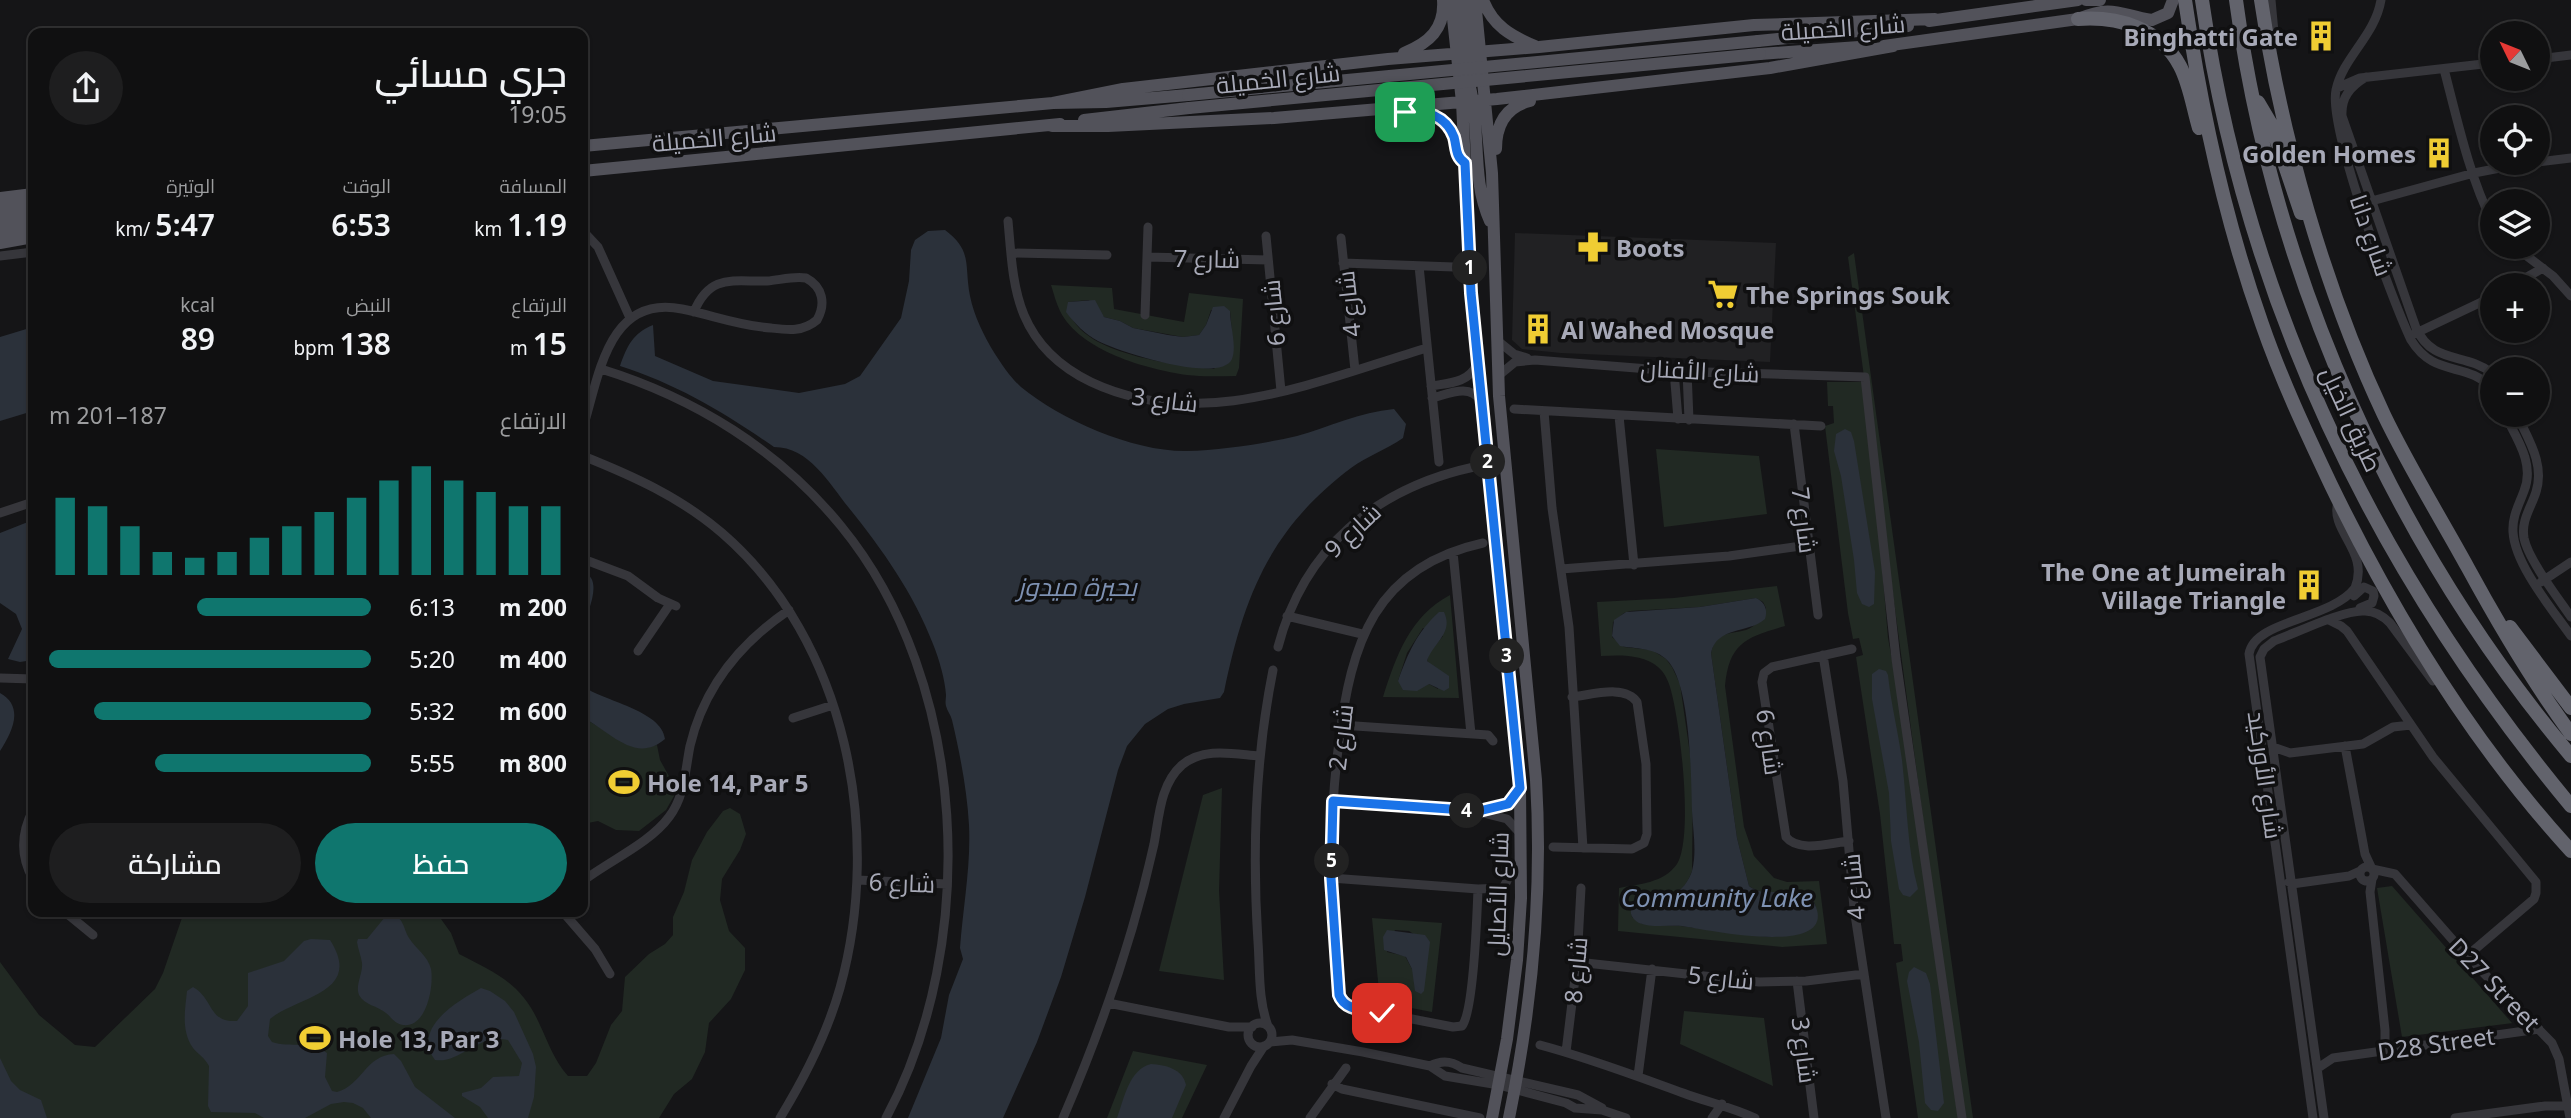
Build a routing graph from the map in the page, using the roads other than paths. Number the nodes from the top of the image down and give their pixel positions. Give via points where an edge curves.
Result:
1 (1443, 0) edge
2 (1451, 0) edge
3 (1463, 0) edge
4 (1475, 0) edge
5 (1483, 0) edge
6 (2078, 0) edge
7 (2087, 0) edge
8 (2100, 0) edge
9 (2173, 0) edge
10 (2185, 0) edge
11 (2203, 0) edge
12 (2236, 0) edge
13 (2261, 0) edge
14 (2271, 0) edge
15 (2381, 0) edge
16 (1935, 19) junction
17 (2078, 19) junction
18 (1893, 46) junction
19 (1539, 47) junction
20 (1759, 47) junction
21 (1468, 52) junction
22 (2571, 55) edge
23 (2353, 58) junction
24 (2550, 58) edge
25 (1388, 59) junction
26 (2480, 65) edge
27 (2444, 69) junction
28 (2366, 77) junction
29 (2337, 88) junction
30 (1557, 92) junction
31 (2252, 94) junction
32 (1473, 101) junction
33 (1188, 102) junction
34 (1053, 103) junction
35 (1384, 108) junction
36 (2283, 114) junction
37 (1052, 126) junction
38 (588, 146) edge
39 (2571, 158) edge
40 (2550, 161) edge
41 (1465, 163) junction
42 (588, 171) edge
43 (2480, 172) edge
44 (1492, 173) junction
45 (2474, 173) junction
46 (2480, 192) edge
47 (28, 195) edge
48 (0, 198) edge
49 (2366, 202) junction
50 (28, 206) edge
51 (0, 209) edge
52 (28, 216) edge
53 (0, 219) edge
54 (1008, 221) dead end
55 (2231, 221) junction
56 (28, 227) edge
57 (1148, 227) dead end
58 (1494, 227) junction
59 (0, 231) edge
60 (588, 236) edge
61 (1266, 236) dead end
62 (28, 238) edge
63 (1341, 238) dead end
64 (28, 243) edge
65 (0, 244) edge
66 (28, 253) edge
67 (1011, 253) junction
68 (1107, 255) dead end
69 (0, 256) edge
70 (1147, 257) junction
71 (2531, 259) edge
72 (1268, 260) junction
73 (1343, 263) junction
74 (1419, 266) junction
75 (1454, 267) dead end
76 (2543, 268) junction
77 (2534, 273) edge
78 (2571, 296) edge
79 (2480, 303) edge
80 (694, 312) junction
81 (1144, 314) dead end
82 (630, 318) junction
83 (2414, 334) junction
84 (1498, 341) junction
85 (2355, 344) junction
86 (1427, 348) junction
87 (1535, 360) junction
88 (1478, 362) junction
89 (2480, 366) edge
90 (601, 369) junction
91 (1354, 370) junction
92 (1674, 371) junction
93 (1687, 372) junction
94 (1498, 376) junction
95 (1464, 379) junction
96 (2480, 380) edge
97 (1431, 386) junction
98 (1682, 386) junction
99 (1465, 390) junction
100 (1281, 391) junction
101 (1432, 398) junction
102 (1482, 402) junction
103 (1683, 404) junction
104 (1514, 410) dead end
105 (1544, 411) junction
106 (588, 412) edge
107 (1619, 416) junction
108 (1678, 419) junction
109 (1689, 420) junction
110 (1794, 425) junction
111 (1821, 426) dead end
112 (2511, 427) edge
113 (2523, 427) edge
114 (588, 458) edge
115 (1439, 462) dead end
116 (1474, 467) dead end
117 (2339, 501) junction
118 (28, 504) edge
119 (0, 513) edge
120 (1482, 543) dead end
121 (1808, 545) junction
122 (1452, 552) junction
123 (588, 561) edge
124 (2571, 562) edge
125 (1634, 565) junction
126 (1561, 569) junction
127 (2469, 569) junction
128 (2546, 579) junction
129 (2537, 585) junction
130 (2332, 607) junction
131 (789, 610) junction
132 (2349, 613) junction
133 (1818, 615) dead end
134 (1287, 616) junction
135 (2571, 617) edge
136 (2329, 621) junction
137 (1362, 634) junction
138 (2571, 635) edge
139 (1278, 647) dead end
140 (1853, 649) dead end
141 (638, 651) dead end
142 (1824, 655) junction
143 (1273, 670) dead end
144 (0, 678) edge
145 (28, 679) edge
146 (1572, 697) junction
147 (2454, 703) junction
148 (833, 705) junction
149 (2571, 708) edge
150 (2400, 711) junction
151 (793, 718) dead end
152 (1341, 725) junction
153 (2411, 725) junction
154 (2393, 727) junction
155 (1471, 734) junction
156 (2571, 734) edge
157 (1493, 741) dead end
158 (2348, 746) junction
159 (2273, 747) junction
160 (1259, 756) junction
161 (2571, 756) edge
162 (1520, 788) junction
163 (1333, 801) junction
164 (2571, 806) edge
165 (1479, 811) junction
166 (28, 825) edge
167 (1521, 835) junction
168 (1849, 841) junction
169 (1553, 848) dead end
170 (1583, 848) junction
171 (2571, 851) edge
172 (2276, 852) junction
173 (28, 867) edge
174 (2367, 874) junction
175 (588, 878) edge
176 (1331, 878) junction
177 (857, 880) junction
178 (1507, 881) dead end
179 (947, 884) junction
180 (2292, 884) junction
181 (1581, 888) dead end
182 (1478, 889) junction
183 (71, 917) edge
184 (567, 917) edge
185 (93, 935) dead end
186 (2467, 956) junction
187 (1577, 962) junction
188 (1652, 970) junction
189 (610, 974) dead end
190 (1864, 974) junction
191 (1797, 981) junction
192 (1108, 1003) junction
193 (1263, 1006) junction
194 (2518, 1009) junction
195 (1254, 1025) junction
196 (1229, 1027) junction
197 (1270, 1029) junction
198 (2539, 1029) junction
199 (2511, 1032) junction
200 (1292, 1040) junction
201 (1250, 1041) junction
202 (1267, 1044) junction
203 (1540, 1045) dead end
204 (2388, 1050) junction
205 (2316, 1051) junction
206 (1566, 1052) junction
207 (2333, 1058) junction
208 (1432, 1065) junction
209 (1251, 1066) junction
210 (1346, 1068) dead end
211 (2318, 1069) junction
212 (1638, 1076) junction
213 (1500, 1081) junction
214 (1332, 1084) junction
215 (1516, 1085) junction
216 (2567, 1102) junction
217 (1586, 1103) junction
218 (1718, 1103) junction
219 (1450, 1115) edge
220 (780, 1118) edge
221 (886, 1118) edge
222 (1063, 1118) edge
223 (1224, 1118) edge
224 (1310, 1118) edge
225 (1480, 1118) edge
226 (1492, 1118) edge
227 (1509, 1118) edge
228 (1626, 1118) edge
229 (1711, 1118) edge
230 (1755, 1118) edge
231 (1814, 1118) edge
232 (1886, 1118) edge
233 (1962, 1118) edge
234 (2313, 1118) edge
235 (2325, 1118) edge
236 (2455, 1118) edge
237 (2570, 1118) edge

1 - 25 main road via 1443,17 1435,35
2 - 21 main road, شارع الأصايل
3 - 21 main road
4 - 21 main road, شارع الأصايل
5 - 19 main road via 1500,27
6 - 16 main road, شارع الخميلة
7 - 8 main road
9 - 17 main road, شارع الخميلة via 2168,13 2158,19 2111,10
10 - 55 highway via 2205,117
11 - 164 highway, طريق الخيل via 2223,115 2250,216 2291,338 2328,427 2376,521 2451,647
12 - 31 highway, طريق الخيل
13 - 36 highway
14 - 36 street
15 - 23 street, شارع دانا via 2369,34
16 - 19 main road via 1754,26
16 - 20 main road, شارع الخميلة
17 - 18 main road, شارع الخميلة
17 - 55 highway via 2130,24 2152,35 2170,52 2183,73 2216,189
18 - 20 main road, شارع الخميلة
18 - 30 main road via 1770,68
19 - 21 main road
20 - 33 main road, شارع الخميلة, bridge
21 - 25 main road
21 - 32 main road, شارع الأصايل
21 - 32 main road, شارع الأصايل
22 - 24 street
23 - 28 street
23 - 29 street, شارع دانا
25 - 34 main road via 1114,90
26 - 27 street
27 - 28 street
27 - 45 street
28 - 29 street
28 - 49 street, شارع دانا via 2348,91 2342,111
29 - 49 street, شارع دانا via 2336,116
30 - 32 main road
30 - 44 main road via 1517,105 1505,116 1497,130
31 - 85 highway via 2270,124 2336,309
31 - 161 highway, طريق الخيل via 2303,277 2371,444 2461,606 2513,683
32 - 35 main road
32 - 41 main road, شارع الأصايل
32 - 44 main road, شارع الأصايل
32 - 58 main road via 1482,195
33 - 34 main road, شارع الخميلة
33 - 37 main road, شارع الخميلة
34 - 38 main road, شارع الخميلة
35 - 37 main road via 1274,118
35 - 41 main road via 1423,112 1440,119 1452,132 1458,156
36 - 85 highway via 2312,222
37 - 42 main road, شارع الخميلة
39 - 40 street
41 - 88 main road, شارع الأصايل
43 - 45 street
44 - 58 main road, شارع الأصايل
45 - 46 street
45 - 49 street
47 - 48 main road
49 - 83 street, شارع دانا
50 - 51 main road
52 - 53 main road
54 - 67 street, شارع 3
55 - 117 highway via 2270,348
56 - 59 main road
57 - 70 street
58 - 84 main road, شارع الأصايل
60 - 82 street via 598,247
61 - 72 street, شارع 6
62 - 65 main road
63 - 73 street, شارع 4
64 - 65 street
66 - 69 street
67 - 68 street
67 - 100 street, شارع 3 via 1020,303 1032,330 1050,354 1087,380 1132,397 1177,404 1221,404
70 - 72 street, شارع 7
70 - 81 street
71 - 76 street
72 - 100 street, شارع 6
73 - 74 street
73 - 91 street, شارع 4
74 - 75 street
74 - 86 street
76 - 77 street
76 - 78 street
79 - 83 street
80 - 80 street via 742,324 800,330 817,320 823,304 819,288 806,278 728,280 707,291
80 - 82 street via 659,307
82 - 90 street via 613,338
83 - 89 street, شارع دانا via 2437,352
83 - 96 street, شارع دانا via 2419,351 2428,360
84 - 87 street, شارع الأفنان via 1514,354
84 - 94 main road, شارع الأصايل
85 - 127 highway via 2405,457
86 - 91 street, شارع 3
86 - 97 street
87 - 92 street, شارع الأفنان
87 - 94 street, شارع الأفنان via 1515,362
88 - 95 street
88 - 102 main road, شارع الأصايل
90 - 106 street
90 - 179 street via 680,399 752,442 808,490 858,549 896,615 927,703 946,796
91 - 100 street, شارع 3
92 - 93 street, شارع الأفنان
92 - 98 street
93 - 98 street
93 - 233 street, شارع الأفنان via 1865,376 1896,659
94 - 215 main road, شارع الأصايل via 1538,833 1532,977
95 - 97 street
95 - 99 street
97 - 101 street
98 - 103 street
99 - 101 street
99 - 102 street
101 - 115 street
102 - 162 main road, شارع الأصايل
103 - 108 street
103 - 109 street
104 - 105 street
105 - 107 street
105 - 126 street
107 - 108 street
107 - 125 street
108 - 109 street
109 - 110 street
110 - 111 street
110 - 121 street, شارع 7
112 - 129 street via 2527,466 2514,517 2514,540
113 - 128 street via 2538,468 2524,537
114 - 131 street via 638,478 696,512 747,557
116 - 134 street, شارع 9 via 1409,487 1370,509 1321,557
117 - 130 street, شارع الأوركيد via 2337,517 2357,557 2359,573 2355,588
117 - 147 highway
118 - 119 street
120 - 122 street, شارع 2
121 - 125 street
121 - 133 street, شارع 7
122 - 137 street, شارع 2 via 1399,584
122 - 155 street
123 - 141 street via 628,576 673,605
124 - 128 street
125 - 126 street
126 - 146 street
127 - 149 highway
127 - 156 highway via 2518,657
128 - 129 street
128 - 135 street
129 - 138 street
130 - 132 street via 2362,588 2371,589 2372,603
130 - 172 street, شارع الأوركيد via 2262,634 2250,648
131 - 148 street
131 - 175 street via 746,644 709,694 670,817 653,834
132 - 136 street, شارع الأوركيد
132 - 147 street, شارع الأوركيد via 2369,611 2387,619
134 - 137 street
134 - 139 street, شارع 9
136 - 150 street via 2347,631
136 - 159 street, شارع الأوركيد via 2270,643 2262,653
137 - 152 street, شارع 2
140 - 142 street, شارع 6
142 - 168 street, شارع 4
142 - 168 street, شارع 6 via 1764,673 1769,740 1788,840 1799,846
143 - 160 street
144 - 145 street
146 - 170 street
146 - 170 street via 1622,692 1633,696 1646,764 1644,843 1632,849
147 - 171 highway via 2495,762
148 - 151 street
148 - 177 street via 855,809
150 - 153 street
150 - 154 street
152 - 155 street
152 - 163 street, شارع 2
153 - 154 street
153 - 186 street via 2537,886 2533,899
154 - 158 street via 2369,742
155 - 157 street via 1490,736
158 - 159 street via 2290,753
158 - 174 street
159 - 180 street, شارع الأوركيد
160 - 192 street via 1200,755 1173,774
160 - 193 street via 1255,874
162 - 165 street via 1508,804
162 - 167 main road, شارع الأصايل
163 - 165 street
163 - 176 street, شارع 2
165 - 167 street via 1507,819
166 - 173 street via 23,840
167 - 213 main road, شارع الأصايل via 1517,960
168 - 190 street, شارع 4
169 - 170 street
172 - 180 street
172 - 234 street, شارع الأوركيد
174 - 180 street
174 - 186 street, D27 Street via 2395,874
174 - 204 street
176 - 182 street
176 - 182 street, شارع 2 via 1340,999 1352,1007 1453,1027 1462,1026 1466,1018
177 - 179 street, شارع 6
177 - 220 street via 848,953 836,1000 814,1056
178 - 182 street via 1503,888
179 - 221 street via 942,951 927,1016
180 - 205 street, شارع الأوركيد
181 - 187 street, شارع 8
183 - 185 street
184 - 189 street
186 - 194 street, D27 Street
187 - 188 street, شارع 5
187 - 206 street, شارع 8
188 - 191 street, شارع 5 via 1738,981
188 - 212 street
190 - 191 street, شارع 5
190 - 232 street, شارع 4
191 - 231 street, شارع 3
192 - 196 street
192 - 222 street
193 - 195 street
193 - 197 street
194 - 198 street, D27 Street
194 - 199 street via 2519,1022
195 - 196 street
195 - 197 street
195 - 201 street
196 - 201 street
197 - 200 street
197 - 202 street
198 - 199 street, D28 Street
198 - 216 street, D27 Street via 2557,1051
199 - 204 street, D28 Street
200 - 202 street
200 - 208 street
201 - 202 street via 1258,1046
201 - 209 street
202 - 209 street
203 - 206 street
204 - 207 street, D28 Street
205 - 207 street
205 - 211 street, شارع الأوركيد
206 - 212 street
207 - 211 street, D28 Street
208 - 213 street via 1462,1068
208 - 213 street via 1445,1076
209 - 223 street
210 - 214 street
211 - 235 street, شارع الأوركيد
212 - 218 street
213 - 215 street
213 - 226 main road, شارع الأصايل
214 - 219 street
214 - 224 street
215 - 217 street
215 - 217 street via 1574,1108
215 - 227 main road, شارع الأصايل
216 - 236 street
216 - 237 street, D27 Street
217 - 228 street
218 - 229 street
218 - 230 street
219 - 225 street

